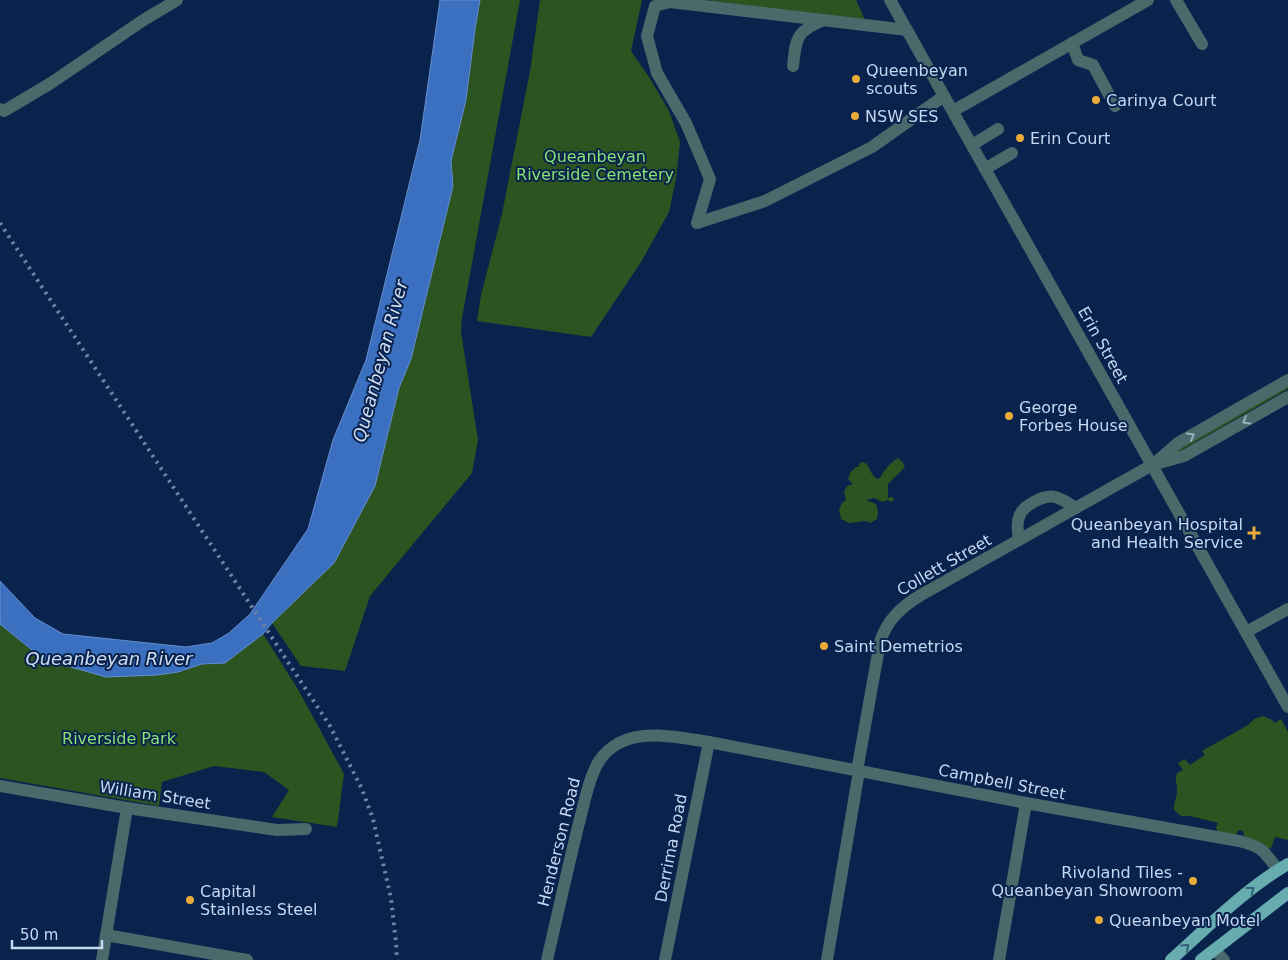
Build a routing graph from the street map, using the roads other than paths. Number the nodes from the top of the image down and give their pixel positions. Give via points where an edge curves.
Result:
1 (177, 0) edge
2 (890, 0) edge
3 (1148, 0) edge
4 (1176, 0) edge
5 (824, 20) junction
6 (907, 30) junction
7 (1072, 43) junction
8 (1202, 44) dead end
9 (793, 66) dead end
10 (944, 96) junction
11 (1115, 106) dead end
12 (0, 109) edge
13 (952, 111) junction
14 (998, 129) dead end
15 (972, 145) junction
16 (1012, 153) dead end
17 (985, 169) junction
18 (1288, 380) edge
19 (1288, 397) edge
20 (1152, 466) junction
21 (1076, 508) junction
22 (1019, 540) junction
23 (1288, 609) edge
24 (1246, 632) junction
25 (1288, 707) edge
26 (709, 742) junction
27 (858, 771) junction
28 (0, 786) edge
29 (1026, 803) junction
30 (128, 808) junction
31 (306, 829) dead end
32 (1283, 867) edge
33 (1288, 894) edge
34 (1201, 933) junction
35 (106, 935) junction
36 (1215, 950) junction
37 (102, 960) edge
38 (247, 960) edge
39 (547, 960) edge
40 (665, 960) edge
41 (827, 960) edge
42 (999, 960) edge
43 (1171, 960) edge
44 (1201, 960) edge
45 (1224, 960) edge

1 - 12 street via 51,83 4,111
2 - 6 street, Erin Street
3 - 7 street
4 - 8 street
5 - 6 street
5 - 9 street via 800,34
5 - 10 street via 670,2 655,6 647,36 657,73 686,123 710,179 696,223 765,201 872,147
6 - 10 street, Erin Street
7 - 11 street via 1078,60 1093,65
7 - 13 street
10 - 13 street, Erin Street
13 - 15 street, Erin Street
14 - 15 street
15 - 17 street, Erin Street
16 - 17 street
17 - 20 street, Erin Street
20 -> 18 street, Collett Street via 1178,443
19 -> 20 street, Collett Street via 1184,456
20 - 21 street, Collett Street
20 - 24 street, Erin Street
21 - 22 street, Collett Street
21 - 22 street via 1048,496 1033,503 1019,516
22 - 27 street, Collett Street via 911,601 888,624 878,654
23 - 24 street
24 - 25 street, Erin Street
26 - 27 street, Campbell Street
26 - 39 street, Henderson Road via 678,737 633,737 608,750 599,762 587,792
26 - 40 street, Derrima Road
27 - 29 street, Campbell Street
27 - 41 street, Collett Street
28 - 30 street, William Street
29 - 32 street, Campbell Street via 1252,844
29 - 42 street
30 - 31 street, William Street via 276,830
30 - 35 street
34 -> 32 main road
33 - 36 main road
34 - 36 main road
43 -> 34 main road
35 - 37 street
35 - 38 street
36 - 44 main road
36 - 45 street

